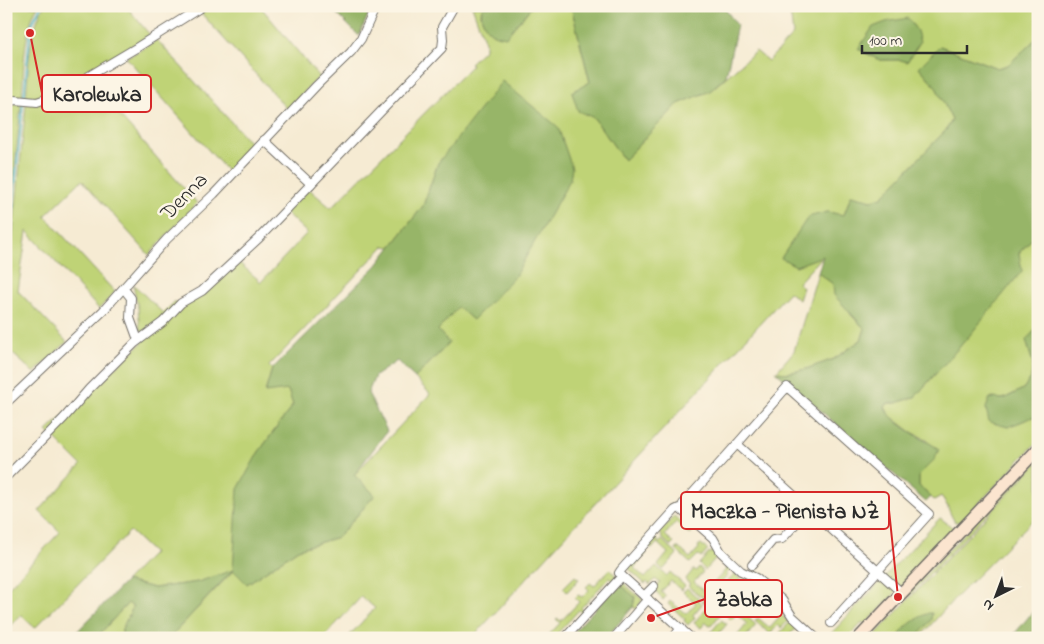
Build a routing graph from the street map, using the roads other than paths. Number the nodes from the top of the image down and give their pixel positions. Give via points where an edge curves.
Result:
1 (203, 6) edge
2 (376, 6) edge
3 (454, 6) edge
4 (6, 102) edge
5 (264, 140) junction
6 (311, 184) junction
7 (124, 289) junction
8 (138, 340) junction
9 (6, 403) edge
10 (737, 444) junction
11 (1038, 449) edge
12 (6, 478) edge
13 (683, 504) dead end
14 (809, 509) junction
15 (752, 565) dead end
16 (877, 571) junction
17 (622, 576) junction
18 (654, 586) dead end
19 (902, 593) junction
20 (646, 598) junction
21 (831, 622) dead end
22 (681, 628) junction
23 (565, 638) edge
24 (614, 638) edge
25 (673, 638) edge
26 (691, 638) edge
27 (816, 638) edge
28 (860, 638) edge

1 - 4 street via 57,95 31,102
2 - 5 street, Denna via 351,52
3 - 6 street via 442,27 442,48
5 - 6 street
5 - 7 street, Denna via 167,239
6 - 8 street via 202,291 181,303 163,322
7 - 8 street via 131,298 130,318
7 - 9 street, Denna
8 - 12 street
10 - 13 street
10 - 14 street
10 - 16 street via 787,387 929,514
11 - 19 street
14 - 15 street via 782,540 773,540
14 - 16 street
16 - 19 street
16 - 21 street
17 - 20 street
17 - 23 street
17 - 27 street via 621,570 679,508 713,538 721,552 742,571 756,578 782,600 792,616
18 - 20 street
19 - 28 street
20 - 22 street
20 - 24 street
22 - 25 street
22 - 26 street

